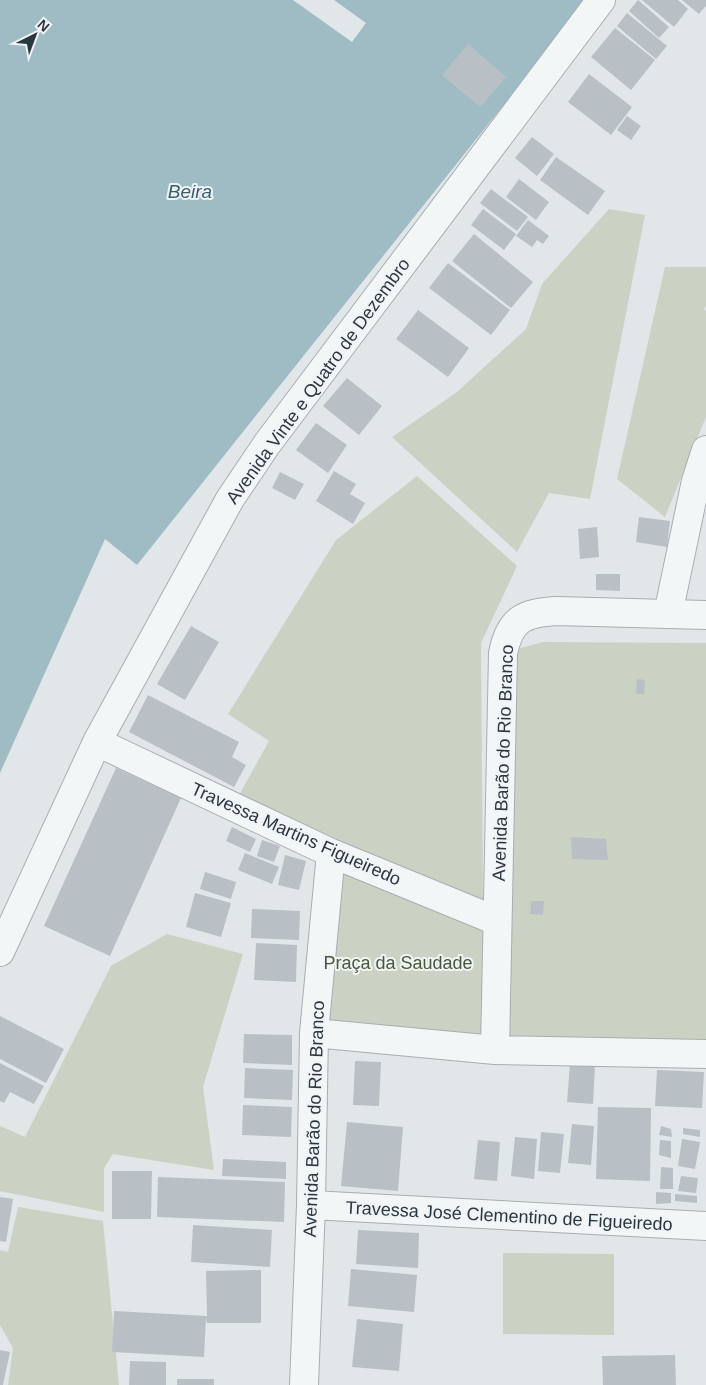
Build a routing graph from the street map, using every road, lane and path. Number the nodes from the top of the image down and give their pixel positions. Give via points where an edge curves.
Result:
1 (601, 0) edge
2 (706, 450) edge
3 (668, 614) junction
4 (706, 614) edge
5 (97, 742) junction
6 (331, 853) junction
7 (497, 921) junction
8 (0, 952) edge
9 (314, 1033) junction
10 (495, 1050) junction
11 (706, 1054) edge
12 (311, 1206) junction
13 (706, 1226) edge
14 (304, 1385) edge

1 - 5 street, Avenida Vinte e Quatro de Dezembro via 230,499
2 - 3 street via 696,481
3 - 4 street, Avenida Barão do Rio Branco
3 - 7 street, Avenida Barão do Rio Branco via 535,612 522,617 506,639 503,653
5 - 6 street, Travessa Martins Figueiredo
5 - 8 street, Avenida Vinte e Quatro de Dezembro
6 - 7 street, Travessa Martins Figueiredo
6 - 9 street, Avenida Barão do Rio Branco
7 - 10 street, Avenida Barão do Rio Branco
9 - 10 street
9 - 12 street, Avenida Barão do Rio Branco
10 - 11 street
12 - 13 street, Travessa José Clementino de Figueiredo
12 - 14 street, Avenida Barão do Rio Branco

